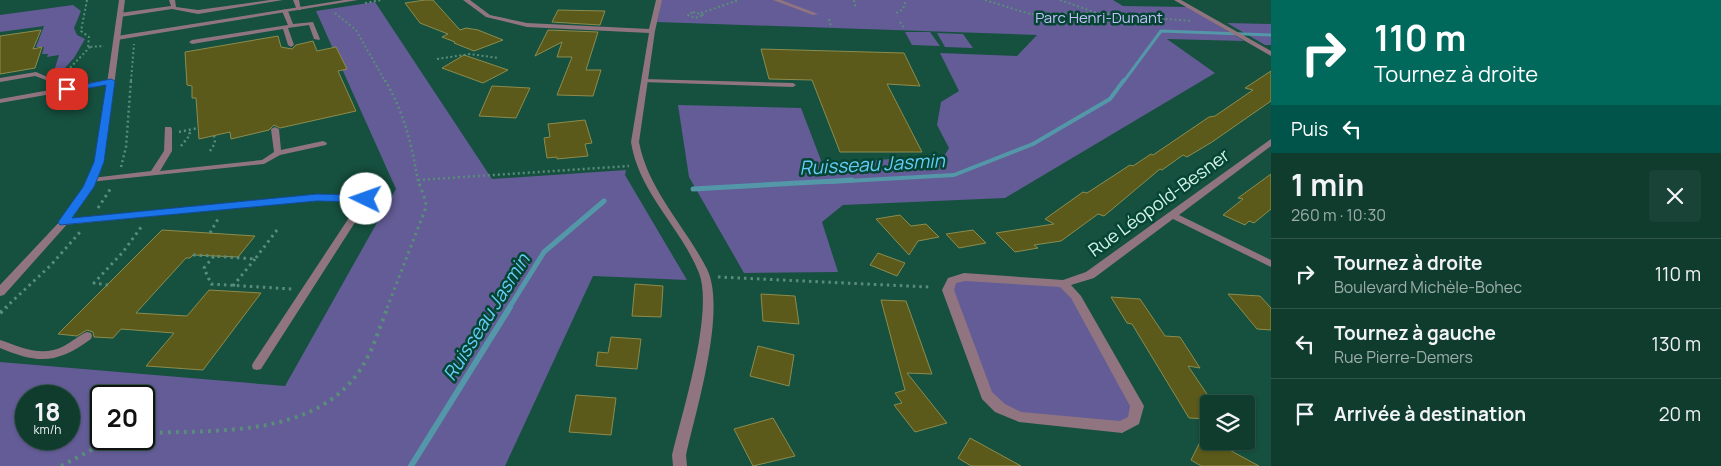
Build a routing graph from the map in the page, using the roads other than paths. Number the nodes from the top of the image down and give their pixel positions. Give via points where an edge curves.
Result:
1 (122, 0) edge
2 (172, 0) edge
3 (280, 0) edge
4 (296, 0) edge
5 (355, 0) edge
6 (466, 0) edge
7 (659, 0) edge
8 (776, 0) edge
9 (1177, 0) edge
10 (347, 1) edge
11 (172, 7) junction
12 (299, 9) junction
13 (286, 11) junction
14 (815, 14) dead end
15 (120, 15) junction
16 (288, 26) junction
17 (652, 31) junction
18 (117, 38) junction
19 (318, 39) dead end
20 (192, 42) dead end
21 (291, 45) dead end
22 (1271, 54) edge
23 (47, 78) road end
24 (0, 80) edge
25 (111, 81) junction
26 (644, 81) junction
27 (793, 85) dead end
28 (0, 101) edge
29 (168, 129) dead end
30 (275, 129) dead end
31 (1271, 142) edge
32 (323, 143) dead end
33 (278, 153) junction
34 (154, 172) junction
35 (92, 180) junction
36 (1172, 215) junction
37 (64, 222) junction
38 (34, 256) junction
39 (1271, 264) edge
40 (0, 283) edge
41 (1063, 284) junction
42 (0, 292) edge
43 (87, 336) dead end
44 (0, 344) edge
45 (258, 366) dead end
46 (680, 466) edge

1 - 15 street
2 - 11 lane
3 - 11 lane via 198,12
4 - 12 lane
5 - 10 street
6 - 17 street via 488,16 527,25
7 - 17 street
8 - 14 lane
9 - 22 street
10 - 12 street
11 - 15 lane
12 - 13 street
13 - 16 lane
13 - 18 street
15 - 18 street
16 - 19 lane via 311,22
16 - 20 lane
16 - 21 lane
17 - 26 street
18 - 25 street
23 - 24 lane via 32,74
25 - 28 street
25 - 35 street via 101,155
26 - 27 lane
26 - 46 street via 635,142 636,159 706,278 708,324 679,454
29 - 34 lane via 167,154
30 - 33 lane
31 - 36 street, Rue Léopold-Besner
32 - 33 lane
33 - 34 lane via 258,163
34 - 35 lane
35 - 37 street
36 - 39 street
36 - 41 street, Rue Léopold-Besner via 1090,275
37 - 38 street
37 - 45 lane via 317,198 366,199
38 - 40 street
38 - 42 street
41 - 41 street, Rue Léopold-Besner via 1075,296 1137,406 1134,420 1122,427 1019,417 1000,408 987,395 948,290 952,281 964,276
43 - 44 lane via 57,354 35,357

